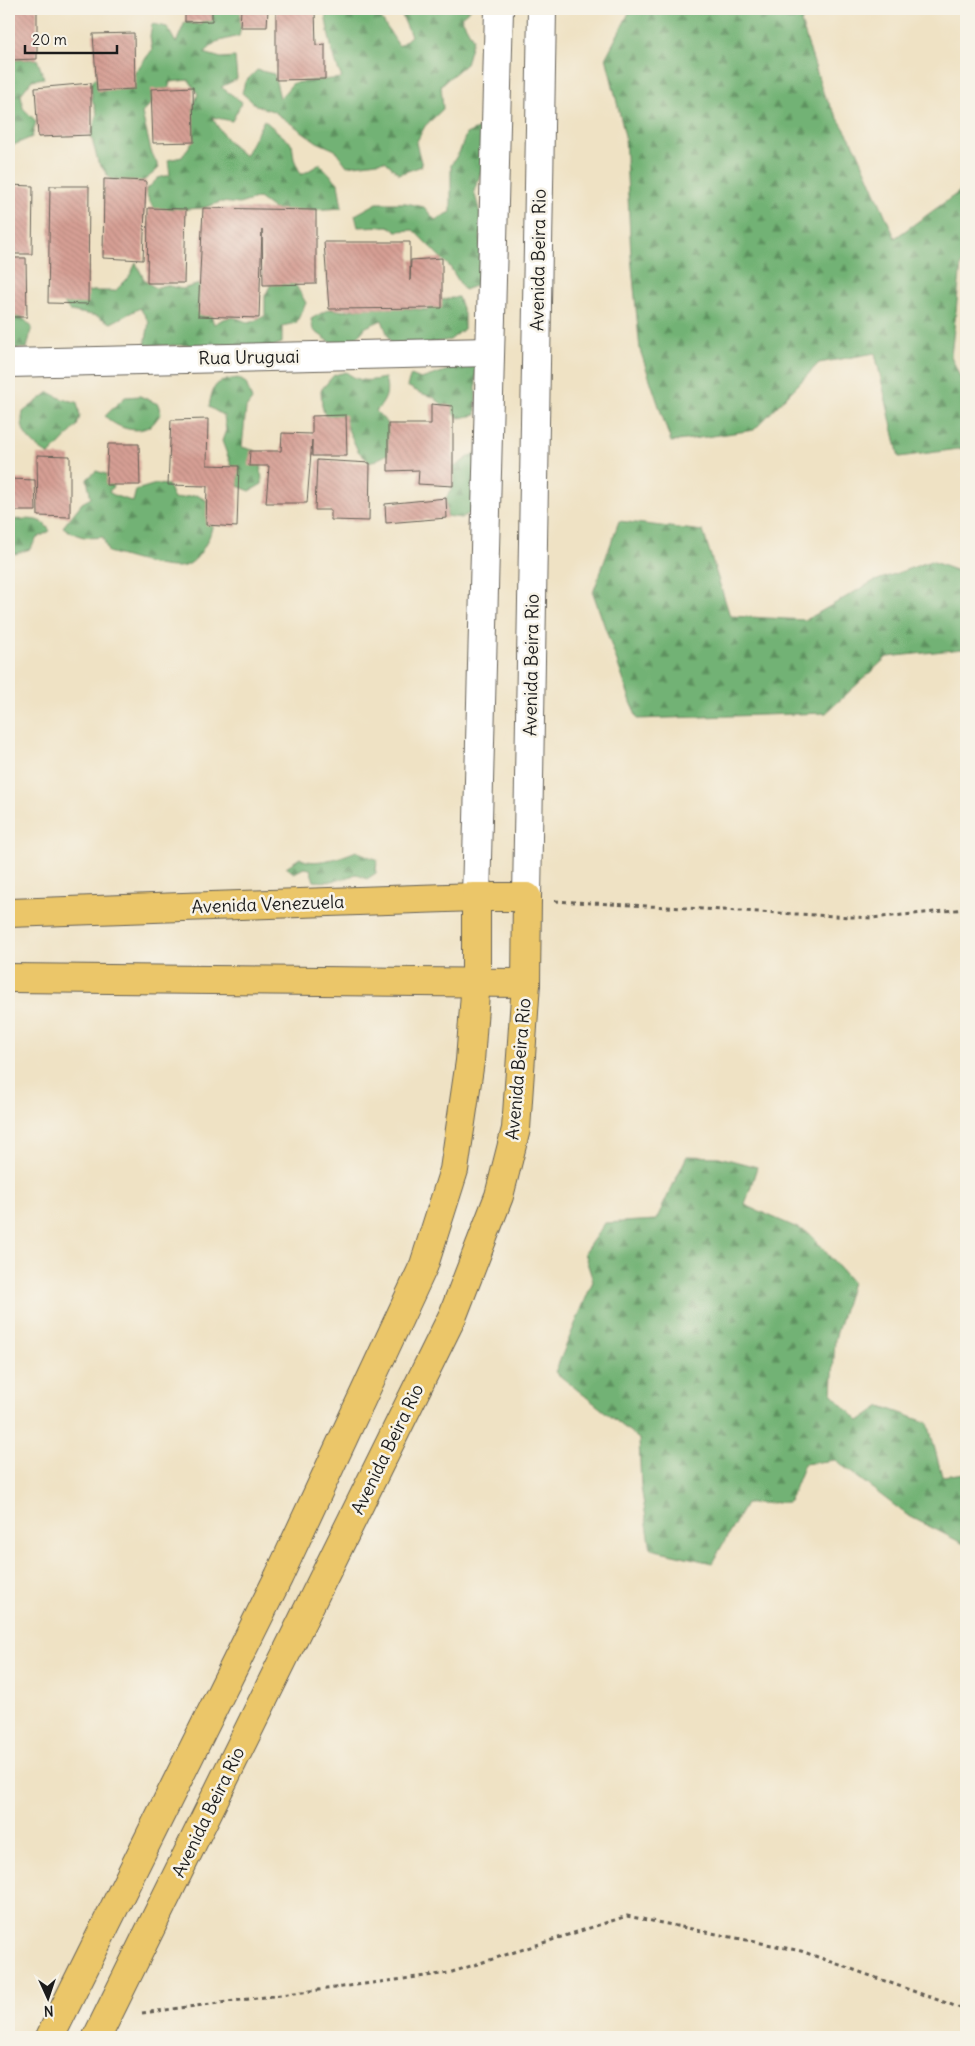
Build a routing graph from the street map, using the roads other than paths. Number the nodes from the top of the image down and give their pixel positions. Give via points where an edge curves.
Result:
1 (498, 9) edge
2 (542, 9) edge
3 (490, 352) junction
4 (9, 363) edge
5 (476, 897) junction
6 (527, 897) junction
7 (9, 913) edge
8 (9, 978) edge
9 (476, 982) junction
10 (526, 983) junction
11 (102, 2028) edge
12 (50, 2037) edge

1 - 3 street
2 - 6 street, Avenida Beira Rio
3 - 4 street, Rua Uruguai
3 - 5 street
5 - 6 main road, Avenida Venezuela
5 - 7 main road, Avenida Venezuela
5 - 9 main road
6 - 10 main road, Avenida Beira Rio
8 - 9 main road
9 - 10 main road
9 - 12 main road via 470,1061 454,1170 424,1264 279,1576
10 - 11 main road, Avenida Beira Rio via 516,1129 499,1196 453,1315

